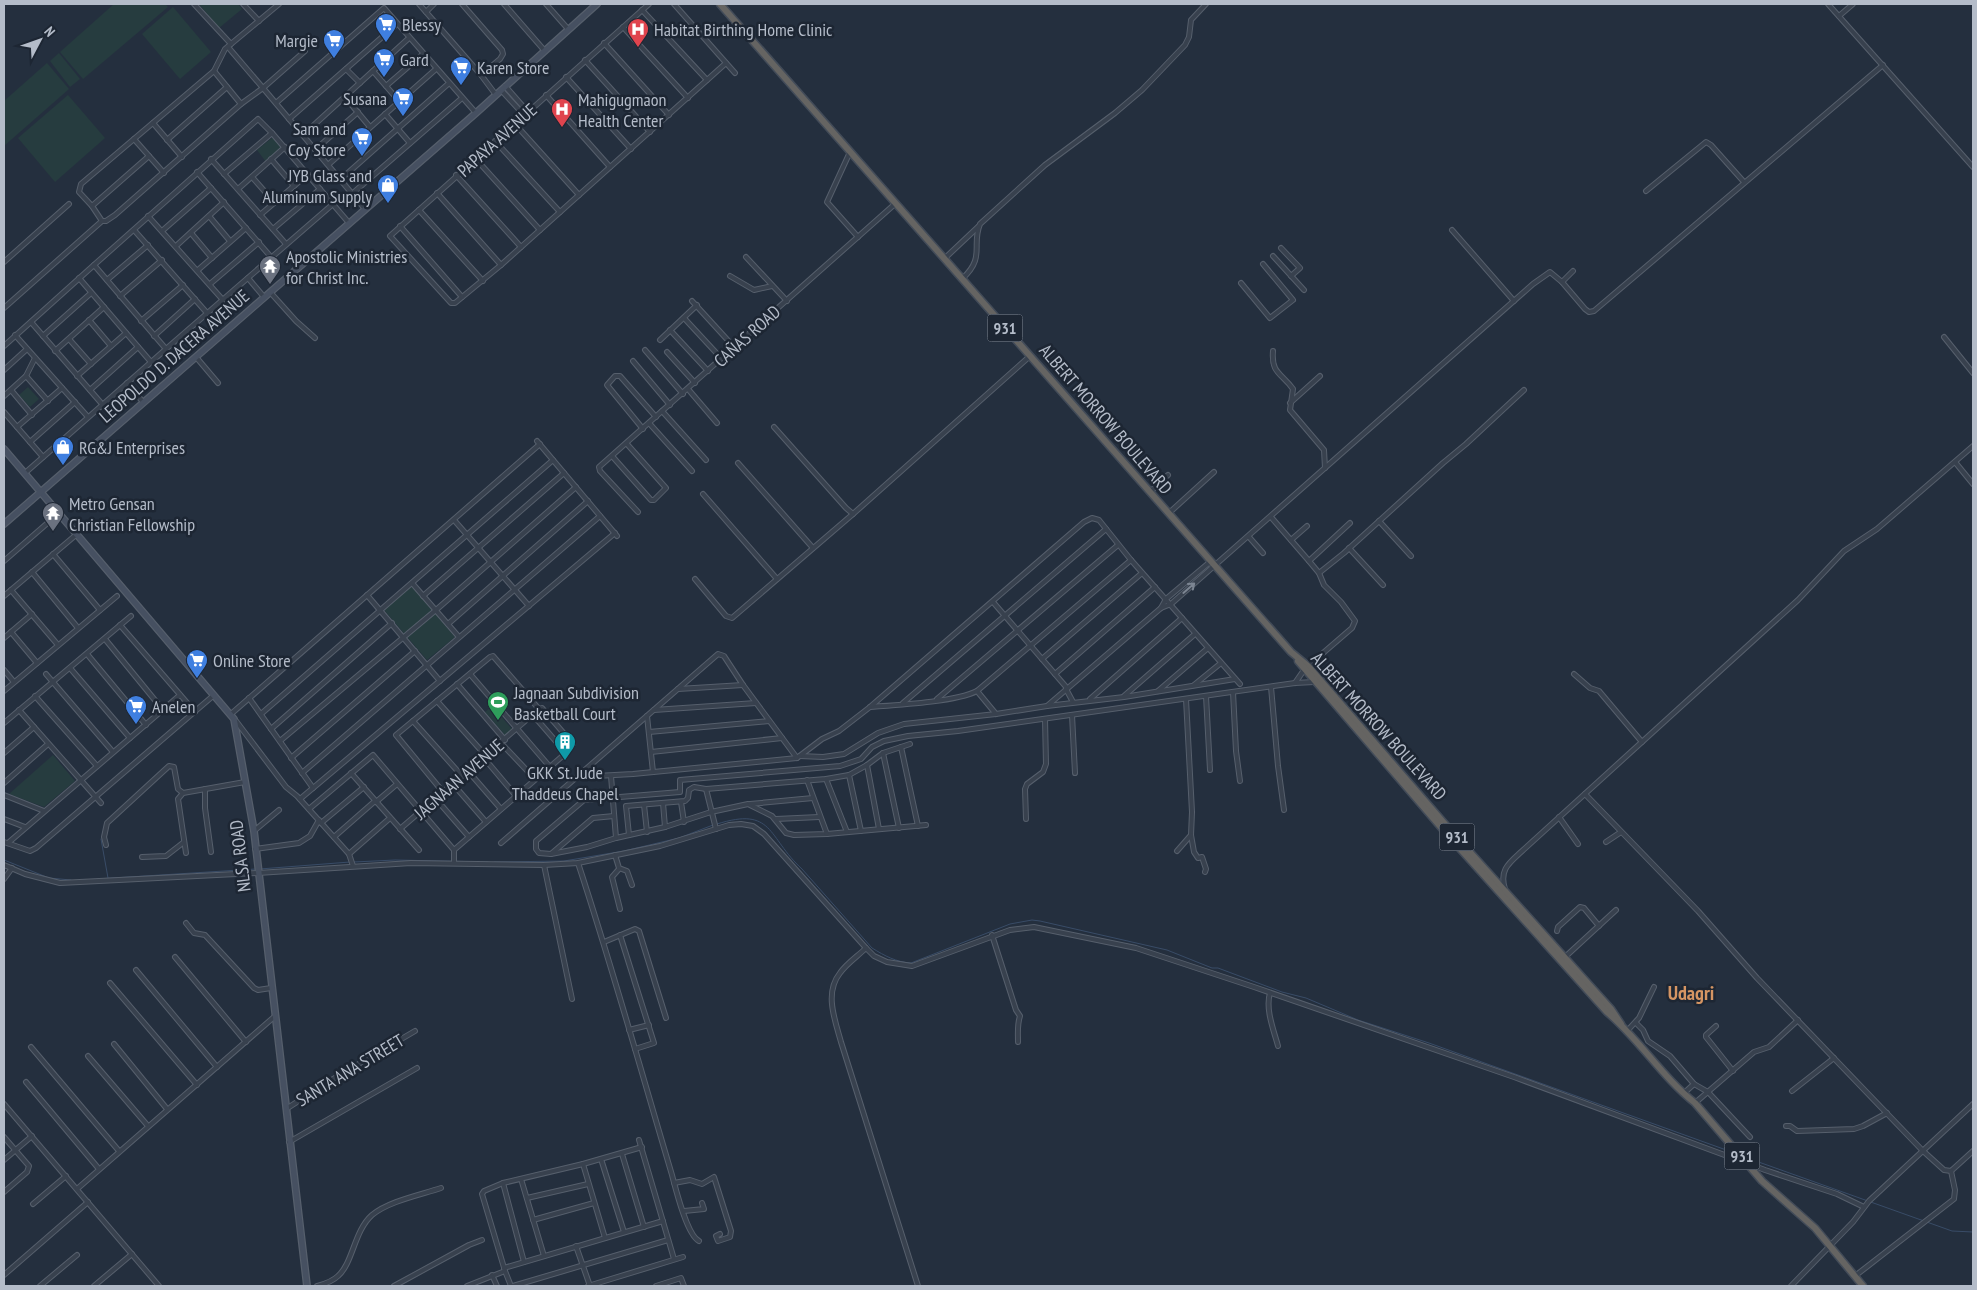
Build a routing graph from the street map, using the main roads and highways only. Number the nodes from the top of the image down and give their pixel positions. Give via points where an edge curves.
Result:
1 (720, 4) edge
2 (592, 5) edge
3 (4, 449) edge
4 (41, 492) junction
5 (4, 524) edge
6 (1306, 668) junction
7 (1621, 1024) junction
8 (306, 1286) edge
9 (1863, 1286) edge

1 - 6 highway, ALBERT MORROW BOULEVARD / 931
2 - 4 main road, LEOPOLDO D. DACERA AVENUE via 476,113
3 - 4 main road
4 - 5 main road, LEOPOLDO D. DACERA AVENUE
4 - 8 main road, NLSA ROAD via 232,717 254,831
6 - 7 highway, ALBERT MORROW BOULEVARD / 931 via 1611,1008
6 - 7 highway, ALBERT MORROW BOULEVARD / 931 via 1314,682 1486,878
7 - 9 highway, ALBERT MORROW BOULEVARD / 931 via 1771,1190 1830,1245

